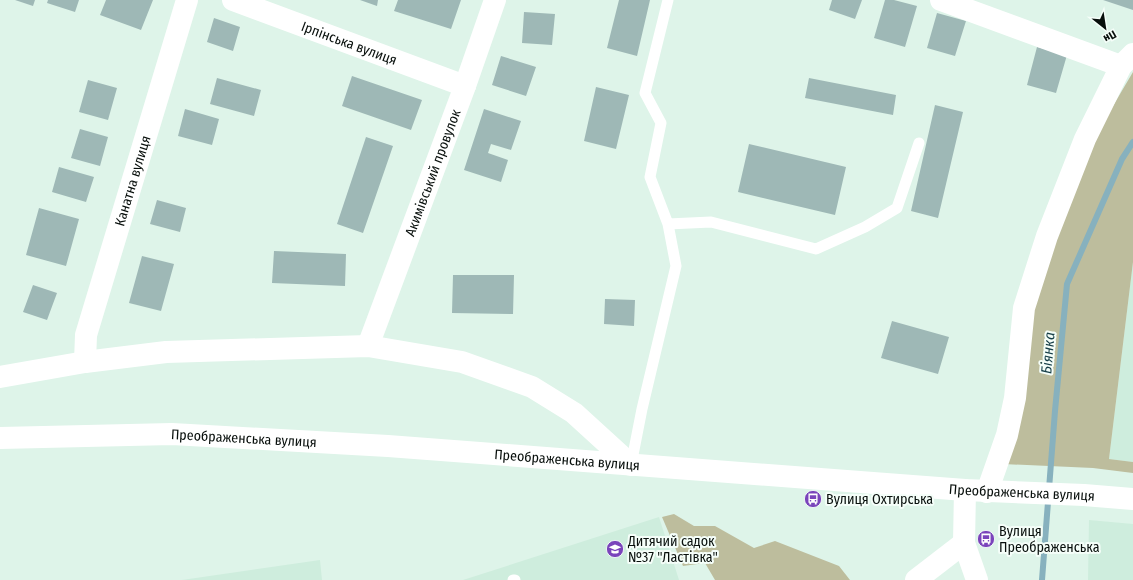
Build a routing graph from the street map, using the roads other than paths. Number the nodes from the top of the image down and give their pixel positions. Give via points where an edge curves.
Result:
1 (186, 0) edge
2 (233, 0) edge
3 (495, 0) edge
4 (668, 0) edge
5 (941, 0) edge
6 (1127, 60) edge
7 (465, 86) junction
8 (919, 143) dead end
9 (668, 224) junction
10 (368, 346) junction
11 (85, 362) junction
12 (0, 377) edge
13 (0, 438) edge
14 (631, 466) junction
15 (976, 491) junction
16 (1133, 499) edge
17 (964, 543) junction
18 (916, 580) edge
19 (977, 580) edge

1 - 11 street, Канатна вулиця via 86,335
2 - 7 street, Ірпінська вулиця
3 - 7 street, Акимівський провулок
4 - 9 lane via 645,92 661,123 650,177
5 - 6 street
6 - 15 street via 1085,139 1047,236 1024,308 1015,398 1007,435
7 - 10 street, Акимівський провулок
8 - 9 lane via 897,208 816,250 711,222
9 - 14 lane via 676,266
10 - 11 street via 166,352
10 - 14 street via 462,362 532,387 574,413
11 - 12 street
13 - 14 street, Преображенська вулиця via 172,434 388,446
14 - 15 street, Преображенська вулиця
15 - 16 street, Преображенська вулиця
15 - 17 street
17 - 18 street
17 - 19 street

